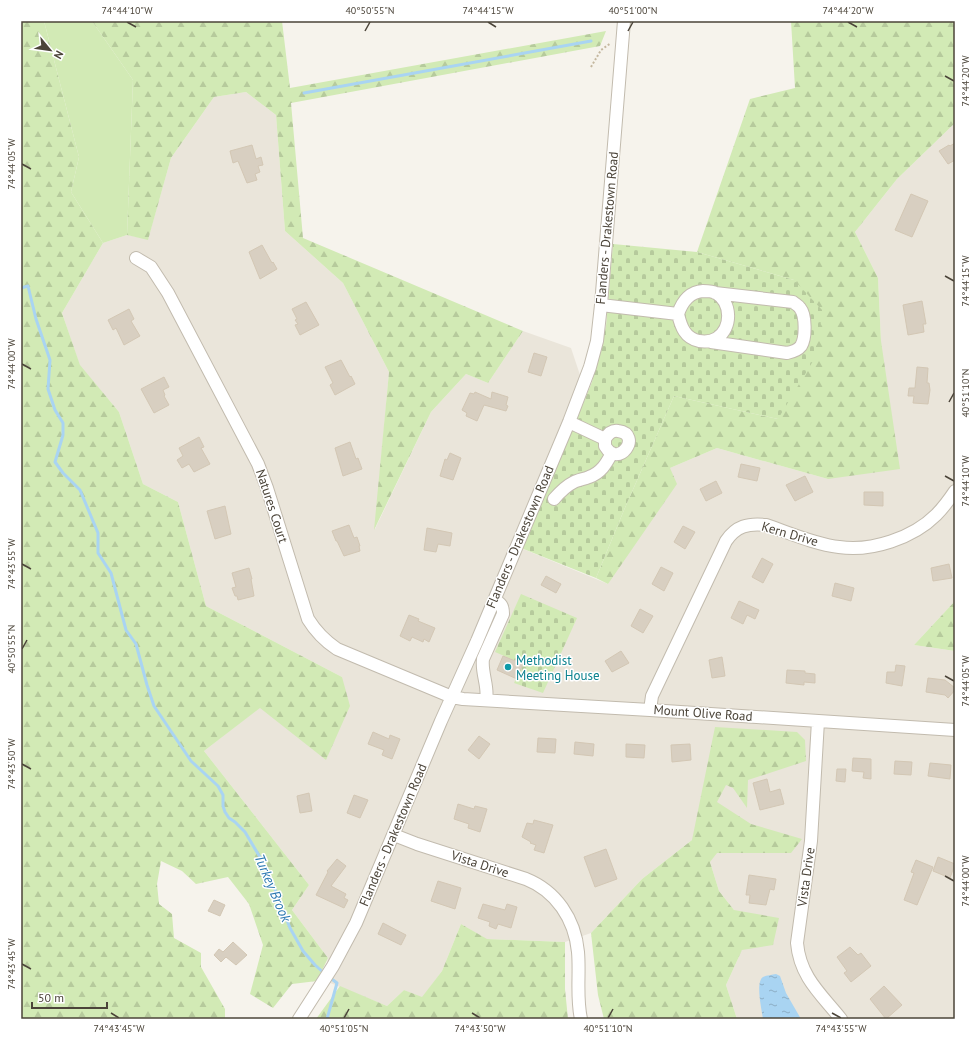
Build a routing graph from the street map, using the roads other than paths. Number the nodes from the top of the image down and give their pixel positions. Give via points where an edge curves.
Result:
1 (624, 21) edge
2 (136, 258) dead end
3 (715, 293) junction
4 (601, 305) junction
5 (678, 314) junction
6 (711, 342) junction
7 (569, 422) junction
8 (605, 439) junction
9 (612, 453) junction
10 (955, 491) edge
11 (554, 498) dead end
12 (494, 600) junction
13 (452, 697) junction
14 (486, 700) junction
15 (650, 710) junction
16 (818, 721) junction
17 (955, 730) edge
18 (394, 835) junction
19 (299, 1019) edge
20 (581, 1019) edge
21 (841, 1019) edge

1 - 4 street, Flanders - Drakestown Road
2 - 13 street, Natures Court via 151,267 168,293 258,464 312,626 337,649
3 - 5 street via 695,292 680,307
3 - 6 street via 723,302 728,320 722,333
3 - 6 street via 792,302 803,312 805,329 801,346 793,352
4 - 5 street
4 - 7 street, Flanders - Drakestown Road via 597,341 590,367
5 - 6 street via 683,331 688,336 694,340
7 - 8 street
7 - 12 street, Flanders - Drakestown Road
8 - 9 street via 605,446
8 - 9 street via 609,433 616,431 628,436 629,443 626,449 619,454
9 - 11 street via 600,472 569,485
10 - 15 street, Kern Drive via 936,515 925,524 887,543 872,547 840,547 766,525 749,524 736,530 726,541 681,634 652,696
12 - 13 street, Flanders - Drakestown Road
12 - 14 street via 503,607 503,614 483,659 488,695
13 - 14 street, Mount Olive Road
13 - 18 street, Flanders - Drakestown Road
14 - 15 street, Mount Olive Road
15 - 16 street, Mount Olive Road
16 - 17 street, Mount Olive Road
16 - 21 street, Vista Drive via 811,841 797,943 801,964 808,978
18 - 19 street, Flanders - Drakestown Road via 356,923 333,966
18 - 20 street, Vista Drive via 526,879 542,886 552,895 566,912 574,930 578,952

